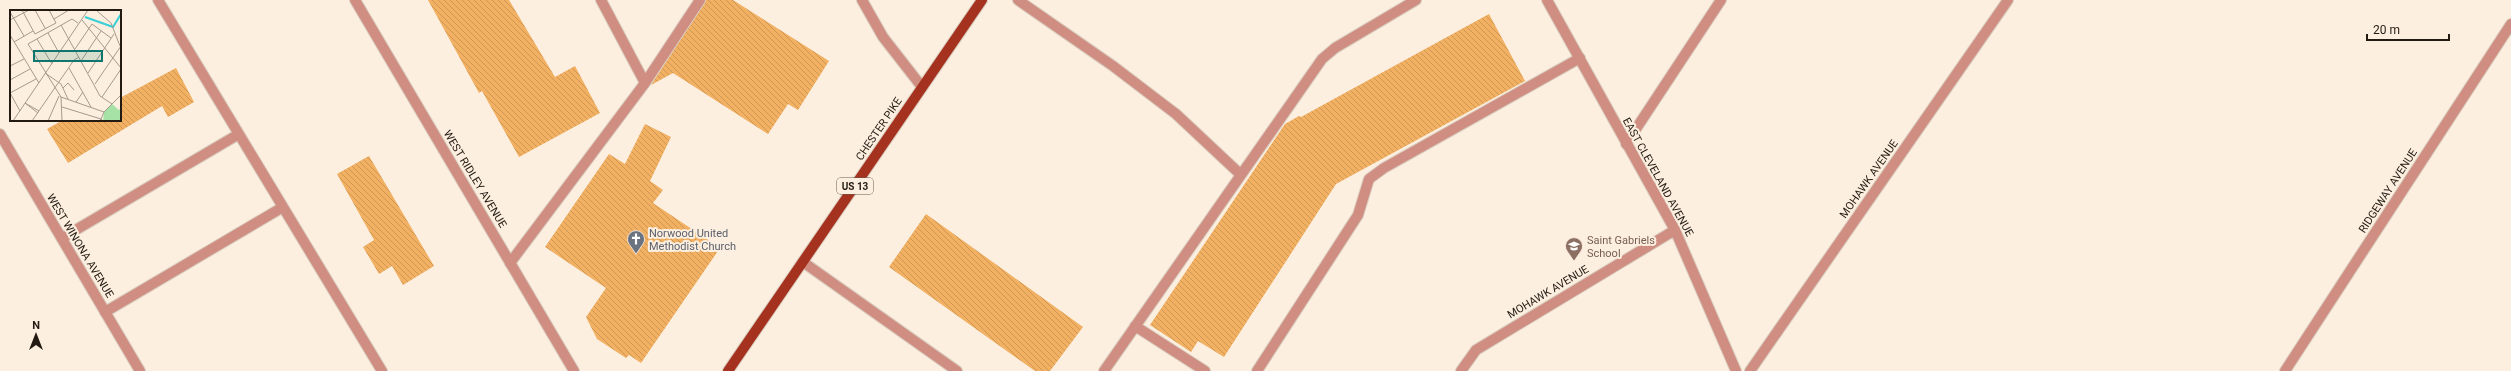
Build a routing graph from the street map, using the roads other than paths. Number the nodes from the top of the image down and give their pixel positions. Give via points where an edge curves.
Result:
1 (158, 0) edge
2 (354, 0) edge
3 (601, 0) edge
4 (700, 0) edge
5 (862, 0) edge
6 (982, 0) edge
7 (1018, 0) edge
8 (1416, 0) edge
9 (1547, 0) edge
10 (1721, 0) edge
11 (2008, 0) edge
12 (2511, 24) edge
13 (1580, 58) junction
14 (645, 83) junction
15 (922, 87) junction
16 (0, 134) edge
17 (239, 134) junction
18 (1626, 144) junction
19 (1240, 174) junction
20 (283, 207) junction
21 (1675, 230) junction
22 (62, 238) junction
23 (803, 262) junction
24 (510, 263) junction
25 (105, 312) junction
26 (1135, 326) junction
27 (140, 371) edge
28 (382, 371) edge
29 (574, 371) edge
30 (728, 371) edge
31 (957, 371) edge
32 (1104, 371) edge
33 (1205, 371) edge
34 (1257, 371) edge
35 (1462, 371) edge
36 (1736, 371) edge
37 (1750, 371) edge
38 (2285, 371) edge

1 - 17 street
2 - 24 street, WEST RIDLEY AVENUE
3 - 14 street
4 - 14 street
5 - 15 street via 883,37
6 - 15 main road, CHESTER PIKE / US 13
7 - 19 street via 1113,66 1176,114
8 - 19 street via 1334,48 1322,60
9 - 13 street, EAST CLEVELAND AVENUE
10 - 18 street
11 - 37 street, MOHAWK AVENUE
12 - 38 street, RIDGEWAY AVENUE
13 - 18 street, EAST CLEVELAND AVENUE
13 - 34 street via 1462,123 1369,179 1358,215
14 - 24 street
15 - 23 main road, CHESTER PIKE / US 13
16 - 22 street, WEST WINONA AVENUE
17 - 20 street
17 - 22 street
18 - 21 street, EAST CLEVELAND AVENUE
19 - 26 street
20 - 25 street
20 - 28 street
21 - 35 street, MOHAWK AVENUE via 1476,350
21 - 36 street, EAST CLEVELAND AVENUE
22 - 25 street, WEST WINONA AVENUE
23 - 30 main road, CHESTER PIKE / US 13
23 - 31 street
24 - 29 street, WEST RIDLEY AVENUE
25 - 27 street, WEST WINONA AVENUE
26 - 32 street
26 - 33 street

